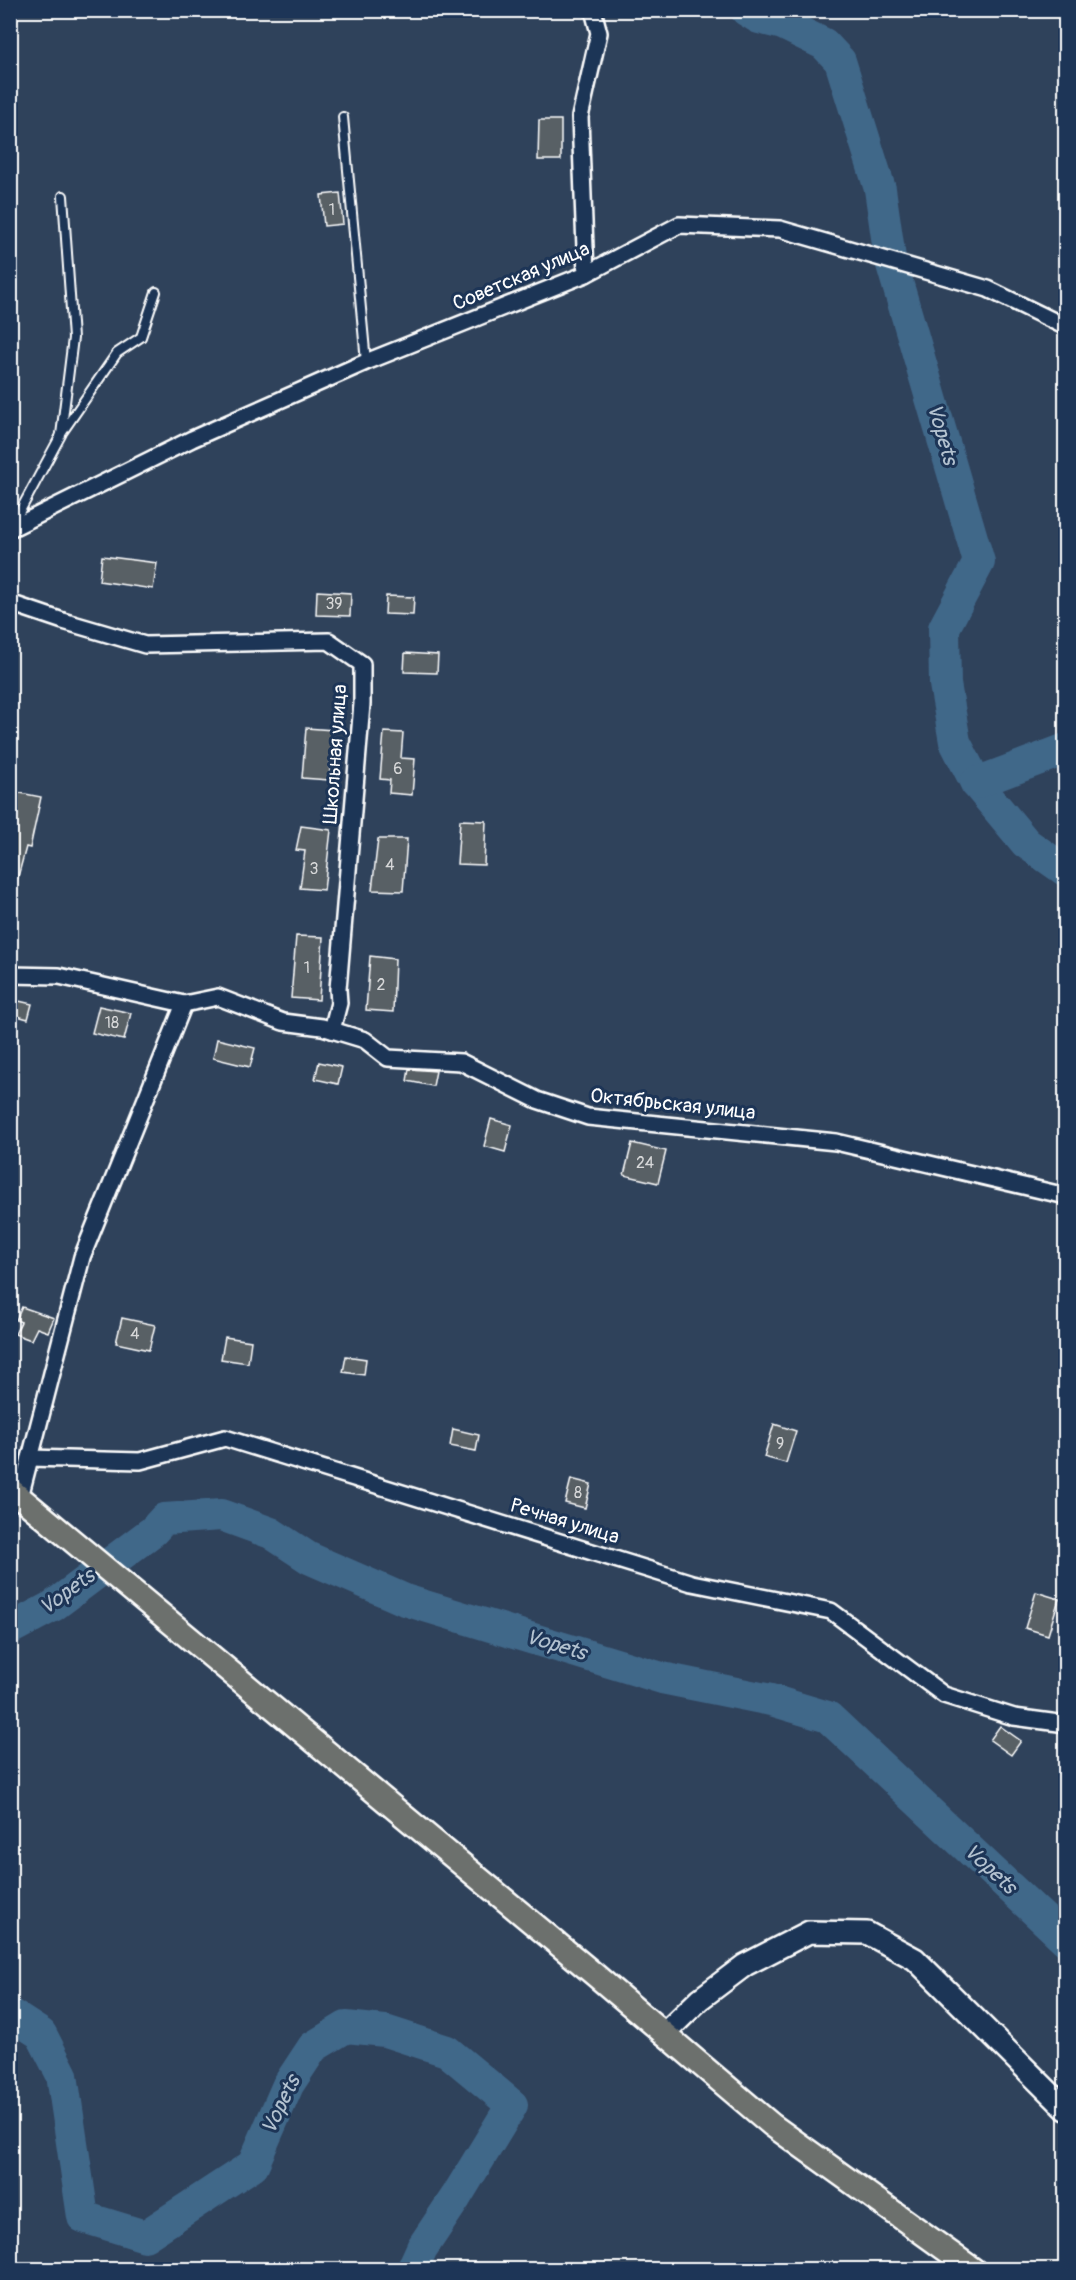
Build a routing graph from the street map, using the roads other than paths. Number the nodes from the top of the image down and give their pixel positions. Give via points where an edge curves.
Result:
1 (593, 10) edge
2 (343, 117) dead end
3 (63, 196) dead end
4 (586, 274) junction
5 (156, 292) dead end
6 (1065, 327) edge
7 (366, 362) junction
8 (61, 435) junction
9 (10, 529) edge
10 (10, 603) edge
11 (10, 975) edge
12 (184, 1004) junction
13 (332, 1030) junction
14 (1065, 1196) edge
15 (30, 1458) junction
16 (15, 1493) edge
17 (1065, 1724) edge
18 (664, 2034) junction
19 (1065, 2109) edge
20 (974, 2270) edge

1 - 4 street via 599,33 580,117
2 - 7 lane
3 - 8 lane via 73,338
4 - 6 street, Советская улица via 679,225 780,229 988,289
4 - 7 street, Советская улица
5 - 8 lane via 141,337 117,353
7 - 9 street, Советская улица via 192,439
8 - 9 lane
10 - 13 street, Школьная улица via 145,645 329,641 362,664 339,1003
11 - 12 street, Октябрьская улица via 59,976
12 - 13 street, Октябрьская улица via 218,997 283,1022
12 - 15 street via 82,1257
13 - 14 street, Октябрьская улица via 365,1040 388,1058 461,1062 537,1100 588,1117 836,1142
15 - 16 street
15 - 17 street, Речная улица via 140,1461 225,1438 692,1583 831,1611 944,1695 1014,1717
16 - 18 main road
18 - 19 street via 700,1999 745,1965 808,1932 867,1933 915,1959
18 - 20 main road via 772,2125

